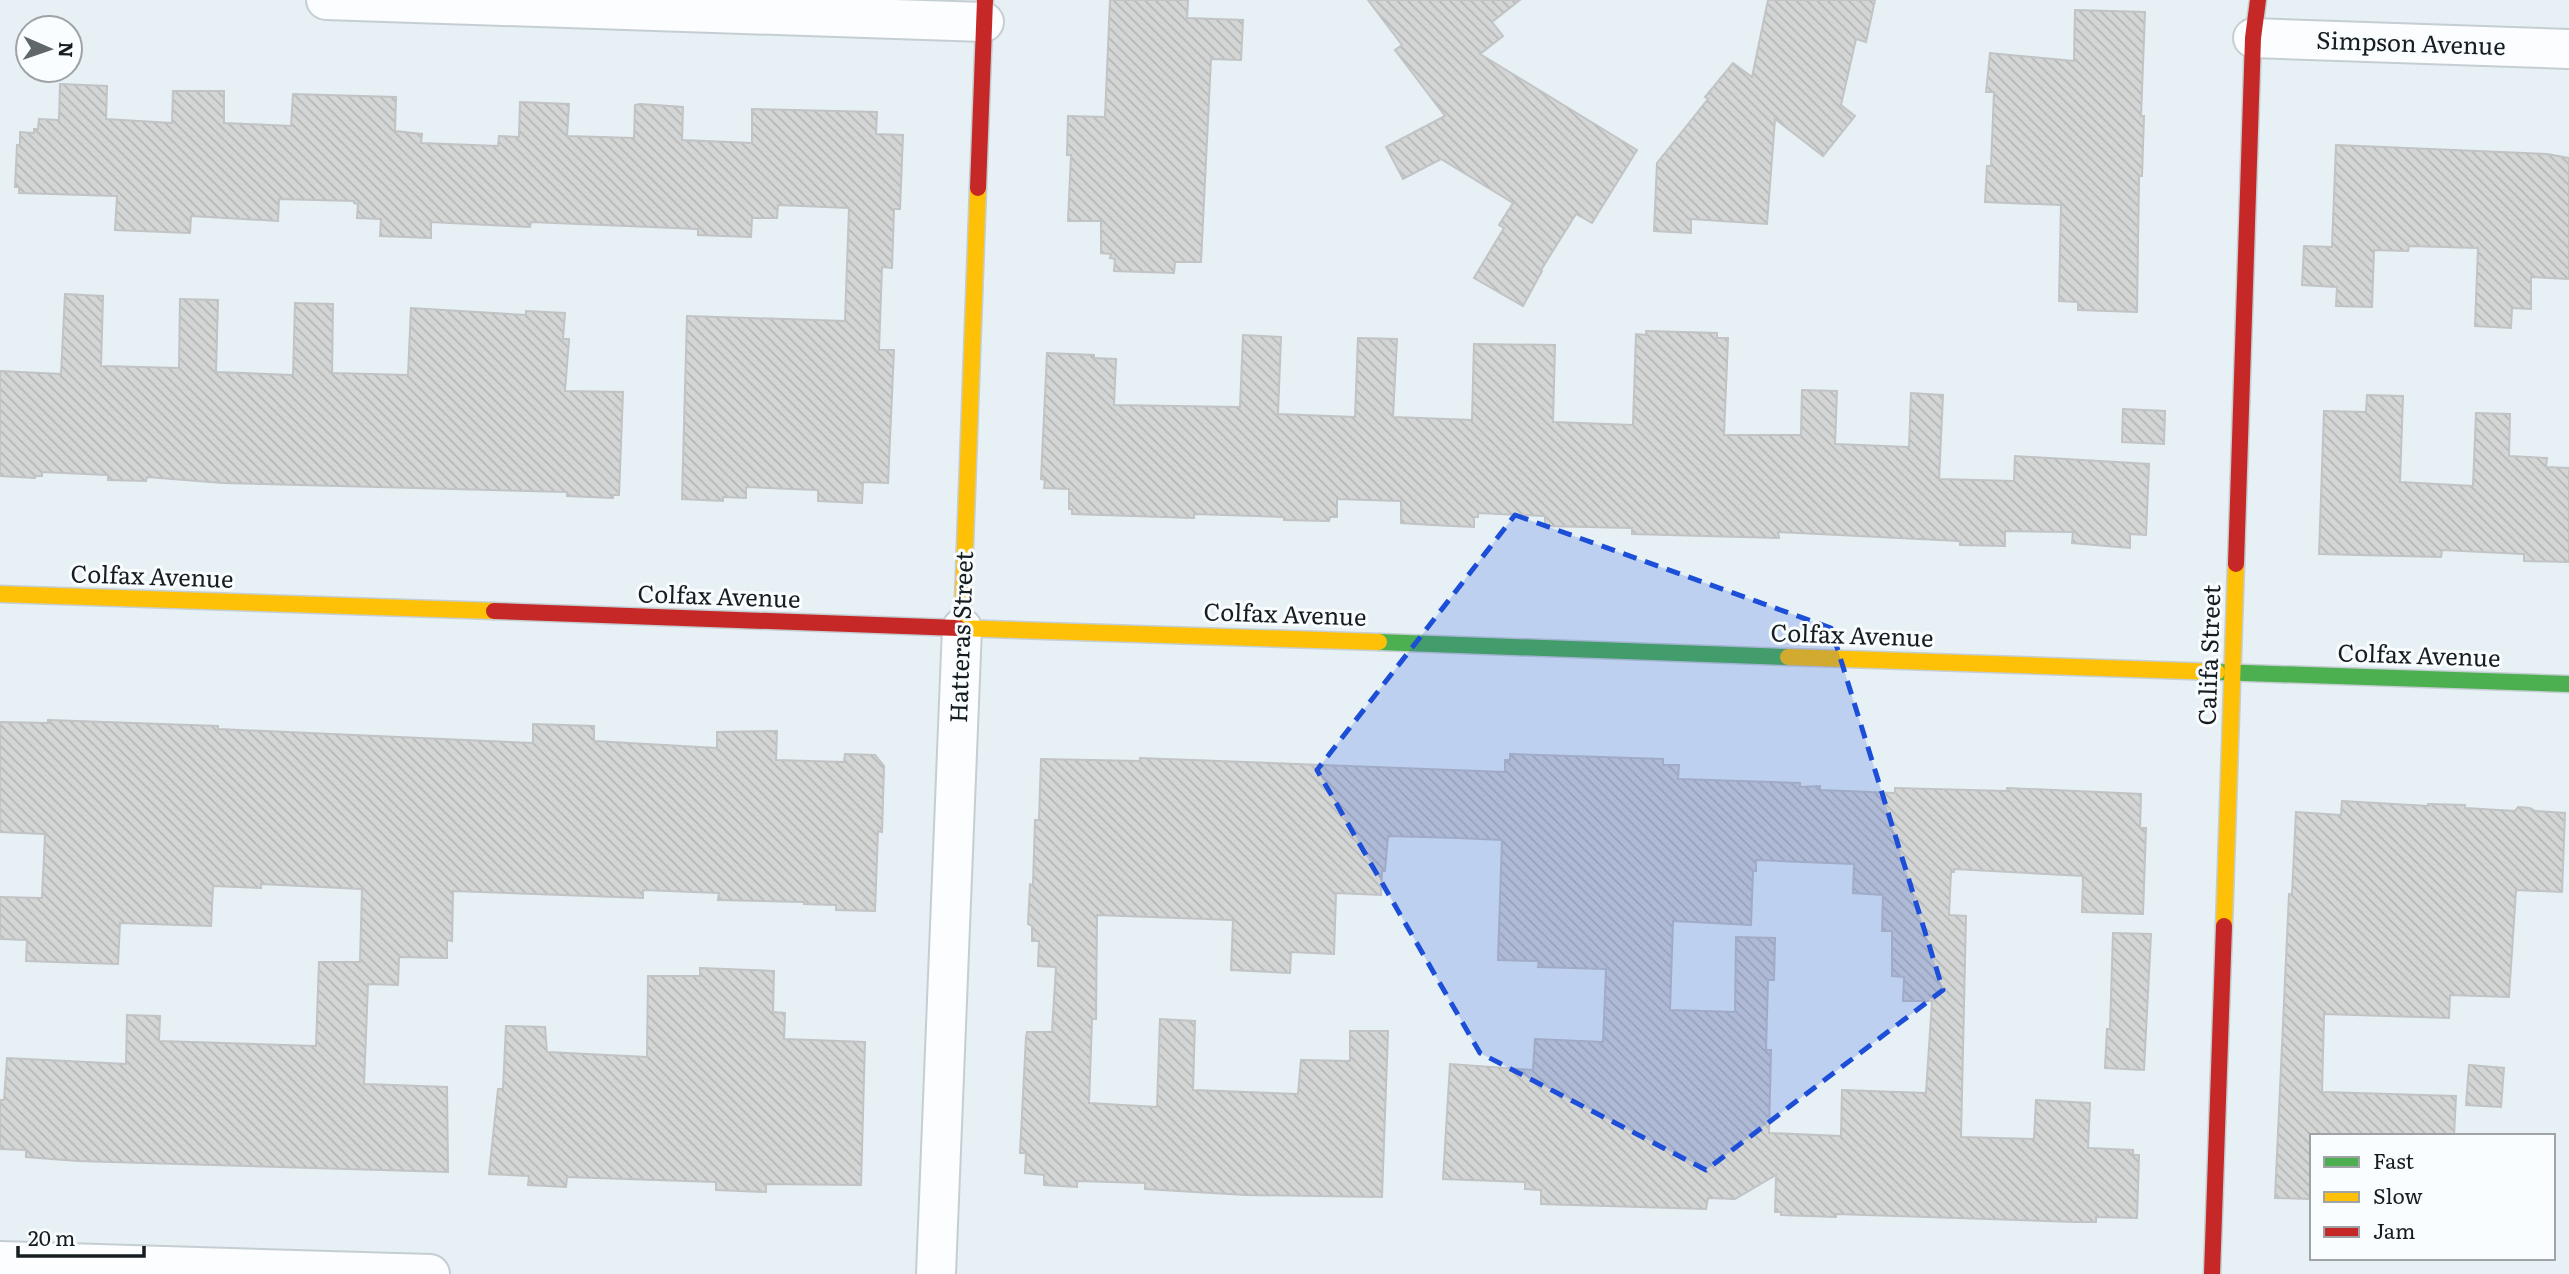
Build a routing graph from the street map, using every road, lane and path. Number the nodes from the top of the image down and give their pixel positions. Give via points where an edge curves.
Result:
1 (326, 0) edge
2 (2258, 0) edge
3 (984, 11) edge
4 (2253, 38) junction
5 (2569, 49) edge
6 (0, 594) edge
7 (962, 628) junction
8 (2233, 672) junction
9 (2569, 684) edge
10 (0, 1261) edge
11 (430, 1274) edge
12 (936, 1274) edge
13 (2212, 1274) edge

1 - 3 street
2 - 4 main road, Califa Street
3 - 7 main road, Hatteras Street
4 - 5 street, Simpson Avenue
4 - 8 main road, Califa Street
6 - 7 main road, Colfax Avenue
7 - 8 main road, Colfax Avenue
7 - 12 street, Hatteras Street
8 - 9 main road, Colfax Avenue
8 - 13 main road, Califa Street
10 - 11 street

